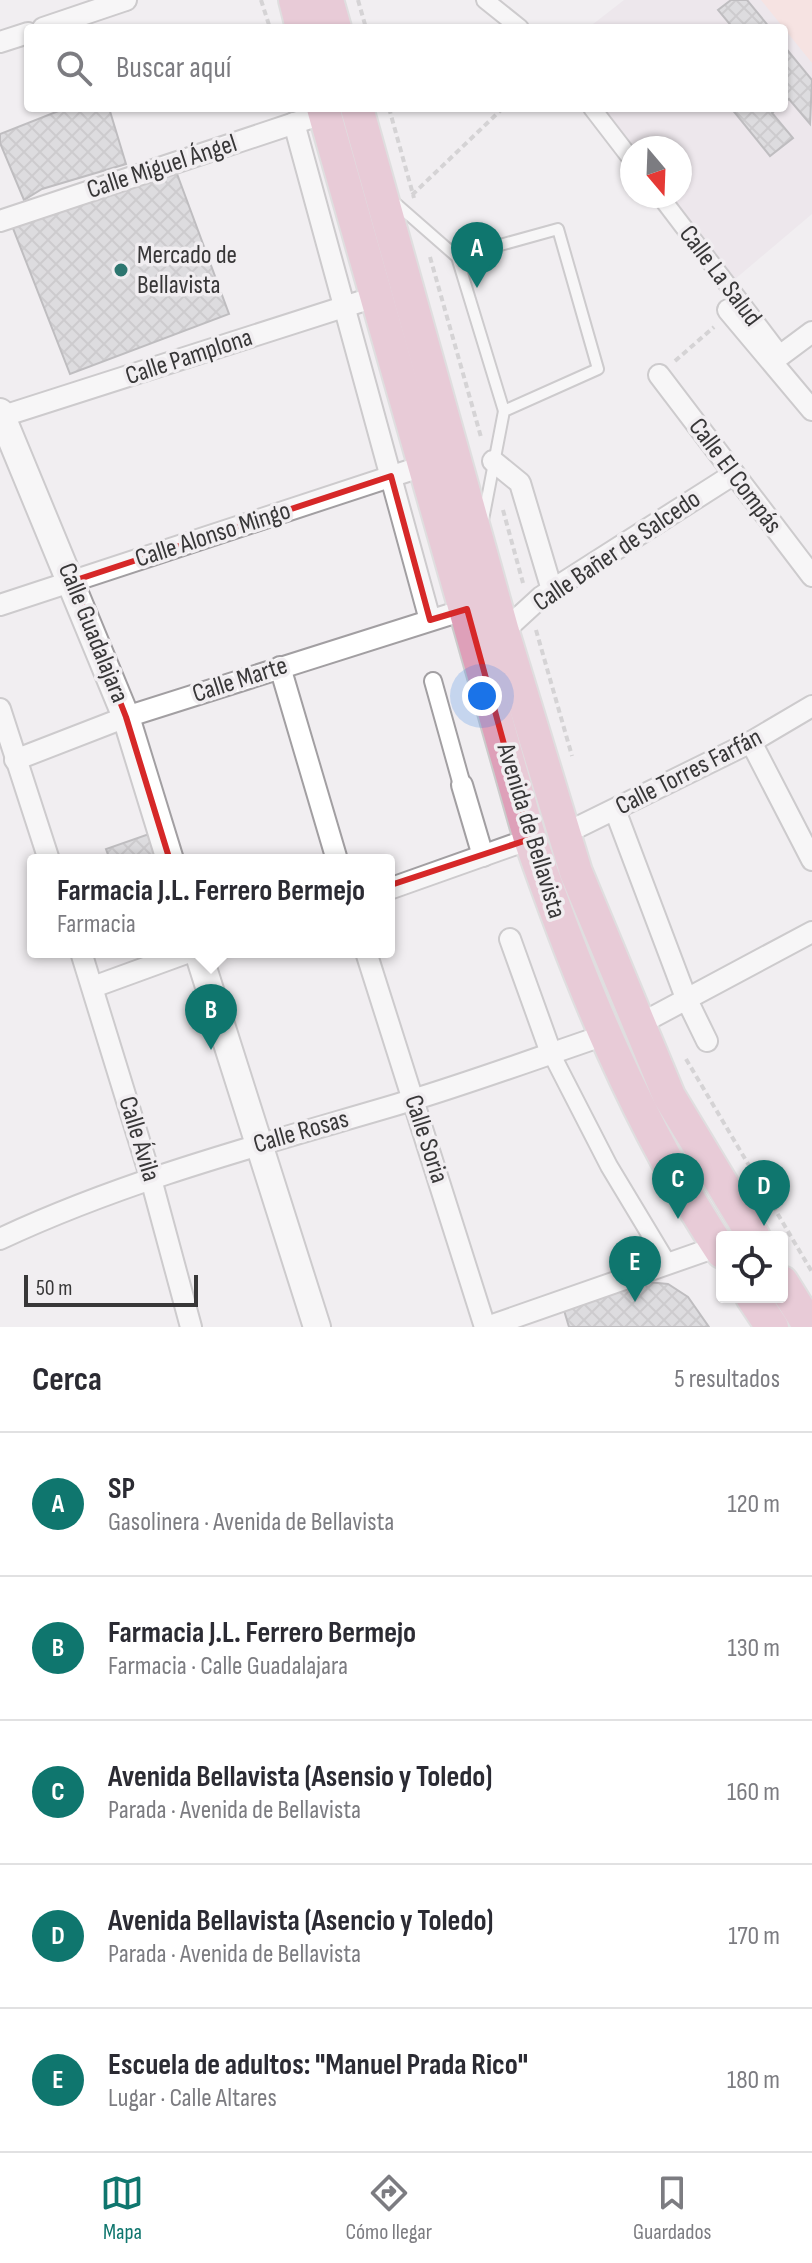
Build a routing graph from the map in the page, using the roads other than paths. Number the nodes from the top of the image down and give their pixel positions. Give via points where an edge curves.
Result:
1 (126, 0) edge
2 (295, 0) edge
3 (327, 0) edge
4 (485, 0) edge
5 (55, 24) edge
6 (301, 24) edge
7 (334, 24) edge
8 (515, 24) edge
9 (24, 34) edge
10 (0, 42) edge
11 (316, 112) edge
12 (325, 112) edge
13 (358, 112) edge
14 (595, 112) edge
15 (286, 119) edge
16 (620, 144) edge
17 (389, 196) junction
18 (669, 208) edge
19 (0, 221) edge
20 (457, 257) junction
21 (378, 296) junction
22 (345, 307) junction
23 (722, 318) road end
24 (812, 332) edge
25 (777, 358) junction
26 (659, 375) road end
27 (812, 410) edge
28 (504, 411) junction
29 (1, 415) edge
30 (489, 456) junction
31 (426, 465) junction
32 (734, 474) junction
33 (391, 476) junction
34 (479, 542) junction
35 (812, 576) edge
36 (73, 581) junction
37 (552, 590) junction
38 (0, 605) edge
39 (467, 609) junction
40 (430, 620) junction
41 (503, 632) junction
42 (280, 667) junction
43 (433, 681) dead end
44 (812, 706) edge
45 (0, 709) edge
46 (126, 717) junction
47 (751, 742) junction
48 (15, 760) junction
49 (462, 785) joint
50 (615, 810) junction
51 (564, 834) junction
52 (530, 839) junction
53 (47, 854) edge
54 (168, 854) edge
55 (335, 854) edge
56 (483, 856) junction
57 (812, 860) edge
58 (395, 887) edge
59 (812, 932) edge
60 (510, 939) dead end
61 (83, 958) edge
62 (173, 958) edge
63 (200, 958) edge
64 (368, 958) edge
65 (93, 987) junction
66 (686, 998) junction
67 (638, 1025) junction
68 (605, 1035) junction
69 (707, 1041) dead end
70 (551, 1053) junction
71 (413, 1099) junction
72 (261, 1143) junction
73 (151, 1179) junction
74 (750, 1231) edge
75 (0, 1239) edge
76 (716, 1242) edge
77 (716, 1250) edge
78 (668, 1264) junction
79 (788, 1292) edge
80 (756, 1303) edge
81 (191, 1327) edge
82 (317, 1327) edge
83 (486, 1327) edge
84 (772, 1327) edge
85 (810, 1327) edge

1 - 5 street
2 - 6 main road
3 - 7 main road
4 - 8 street
9 - 10 street
11 - 15 street, Calle Miguel Ángel
12 - 21 main road, Avenida de Bellavista
13 - 17 main road, Avenida de Bellavista
14 - 16 street
15 - 19 street, Calle Miguel Ángel
15 - 22 street
17 - 20 lane
17 - 34 main road, Avenida de Bellavista
18 - 25 street, Calle La Salud
20 - 28 lane
20 - 28 lane via 558,229 598,369
21 - 22 street, Calle Pamplona
21 - 31 main road, Avenida de Bellavista
22 - 29 street, Calle Pamplona
22 - 33 street
23 - 25 street, Calle La Salud
24 - 25 street
25 - 27 street, Calle La Salud
26 - 32 street, Calle El Compás
28 - 30 lane
29 - 36 street, Calle Guadalajara
30 - 34 lane
30 - 37 street via 520,483
31 - 33 street, Calle Alonso Mingo
31 - 39 main road, Avenida de Bellavista
32 - 35 street, Calle El Compás
32 - 37 street, Calle Bañer de Salcedo
33 - 36 street, Calle Alonso Mingo
33 - 40 street
34 - 41 main road, Avenida de Bellavista
36 - 38 street, Calle Alonso Mingo
36 - 46 street, Calle Guadalajara
37 - 41 street, Calle Bañer de Salcedo
39 - 40 street, Calle Marte
39 - 52 main road, Avenida de Bellavista
40 - 42 street, Calle Marte
41 - 51 main road, Avenida de Bellavista
42 - 46 street, Calle Marte
42 - 55 street
43 - 49 street, Avenida de Bellavista
44 - 47 street, Calle Torres Farfán
45 - 48 street
46 - 48 street, Calle Marte
46 - 54 street, Calle Guadalajara
47 - 50 street, Calle Torres Farfán
47 - 57 street
48 - 53 street
49 - 56 street, Avenida de Bellavista
50 - 51 street, Calle Torres Farfán
50 - 66 street
51 - 67 main road, Avenida de Bellavista
52 - 56 street
52 - 68 main road, Avenida de Bellavista via 569,953
56 - 58 street
59 - 66 street
60 - 70 street, Avenida de Bellavista
61 - 65 street, Calle Ávila
62 - 65 street
63 - 72 street
64 - 71 street, Calle Soria
65 - 73 street, Calle Ávila
66 - 67 street
66 - 69 street
67 - 74 main road, Avenida de Bellavista via 669,1096
68 - 70 street, Calle Rosas
68 - 76 main road, Avenida de Bellavista via 637,1104
70 - 71 street, Calle Rosas
70 - 78 street, Avenida de Bellavista via 609,1166
71 - 72 street, Calle Rosas
71 - 83 street, Calle Soria
72 - 73 street, Calle Rosas
72 - 82 street
73 - 75 street, Calle Rosas
73 - 81 street, Calle Ávila
77 - 78 street
78 - 83 street
79 - 85 main road
80 - 84 main road

